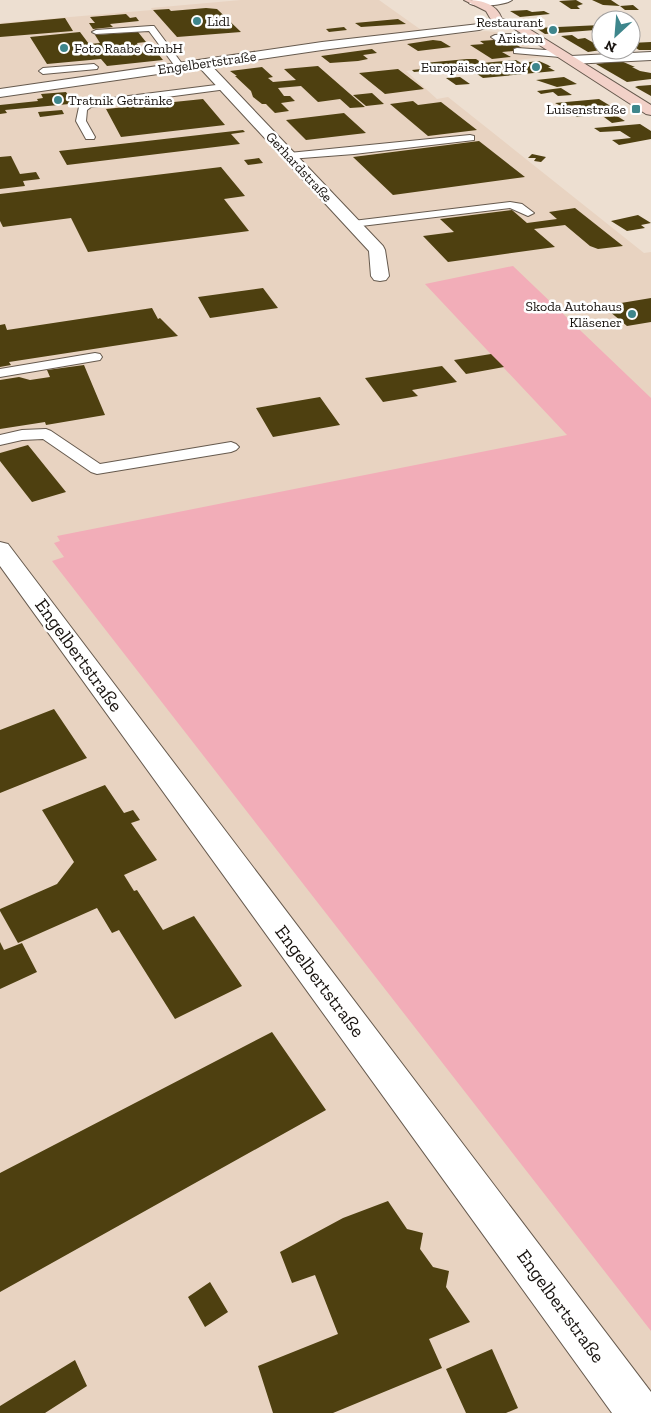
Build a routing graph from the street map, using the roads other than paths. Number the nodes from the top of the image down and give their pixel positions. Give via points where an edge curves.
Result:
1 (507, 0) edge
2 (471, 1) edge
3 (479, 20) junction
4 (494, 22) junction
5 (96, 32) dead end
6 (414, 34) junction
7 (529, 35) junction
8 (498, 39) dead end
9 (516, 51) dead end
10 (651, 56) edge
11 (565, 57) junction
12 (203, 64) junction
13 (94, 66) dead end
14 (180, 67) junction
15 (52, 85) junction
16 (224, 87) junction
17 (0, 93) edge
18 (651, 111) edge
19 (90, 137) dead end
20 (470, 138) dead end
21 (289, 156) junction
22 (528, 213) dead end
23 (352, 224) junction
24 (380, 276) dead end
25 (95, 357) dead end
26 (0, 372) edge
27 (0, 440) edge
28 (231, 447) dead end
29 (0, 549) edge
30 (639, 1413) edge

1 - 2 street
2 - 3 main road via 481,14
2 - 4 main road via 491,9 496,14
3 - 4 main road
3 - 6 street, Engelbertstraße
4 - 6 street, Engelbertstraße
4 - 7 main road
5 - 14 lane via 151,28
6 - 12 street, Engelbertstraße
7 - 8 lane via 495,37
7 - 11 main road
9 - 11 lane
10 - 11 street
11 - 18 main road
12 - 14 street, Engelbertstraße
12 - 16 street, Gerhardstraße
13 - 15 lane via 40,68
14 - 15 street, Engelbertstraße
15 - 17 street, Engelbertstraße
16 - 19 lane via 88,105 82,109 81,121
16 - 21 street, Gerhardstraße
20 - 21 lane
21 - 23 street, Gerhardstraße
22 - 23 lane via 510,205
23 - 24 street, Gerhardstraße via 377,250
25 - 26 lane
27 - 28 lane via 46,434 97,470
29 - 30 street, Engelbertstraße

